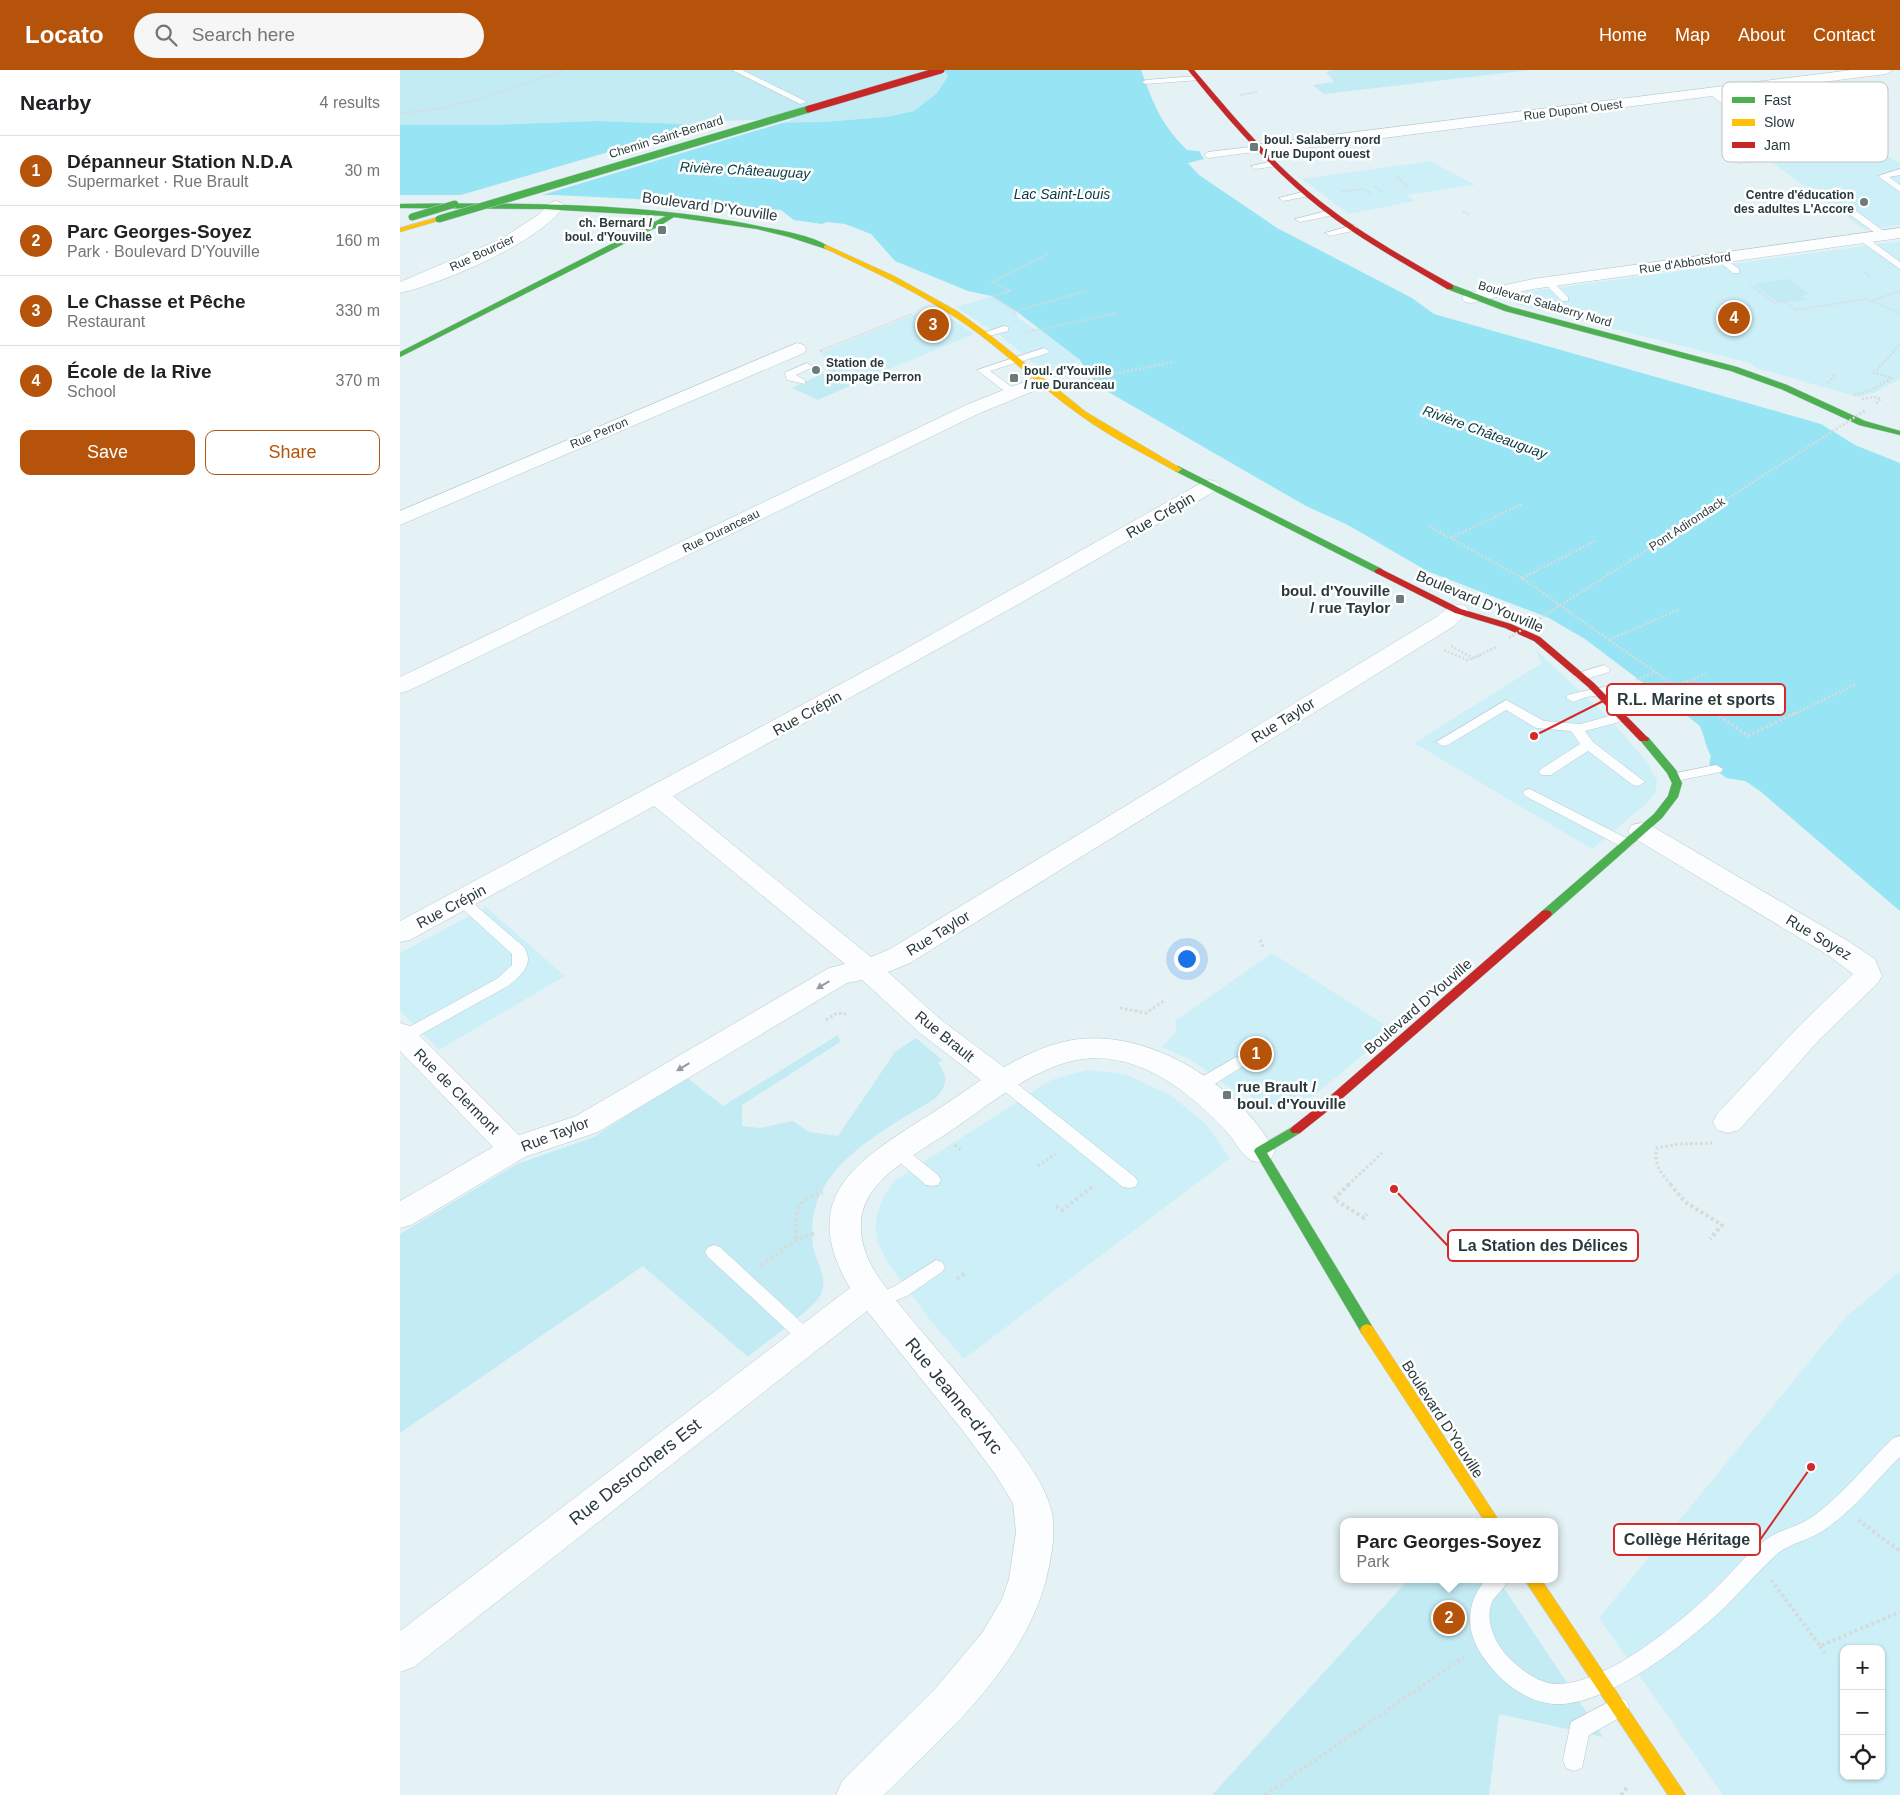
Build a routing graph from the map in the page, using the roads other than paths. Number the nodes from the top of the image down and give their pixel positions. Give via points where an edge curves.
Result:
1 (736, 70) edge
2 (912, 70) edge
3 (940, 70) edge
4 (1886, 70) edge
5 (1194, 74) edge
6 (1146, 82) dead end
7 (1793, 82) edge
8 (1722, 91) edge
9 (1715, 92) junction
10 (1722, 97) edge
11 (803, 102) junction
12 (1259, 149) junction
13 (1208, 155) dead end
14 (1274, 164) junction
15 (1255, 166) dead end
16 (1900, 172) edge
17 (1900, 189) edge
18 (1306, 194) junction
19 (1282, 198) dead end
20 (400, 206) edge
21 (556, 206) junction
22 (1845, 207) dead end
23 (674, 214) junction
24 (1336, 216) junction
25 (1300, 219) dead end
26 (400, 221) edge
27 (1318, 224) dead end
28 (1354, 228) junction
29 (400, 230) edge
30 (1330, 233) dead end
31 (1892, 234) edge
32 (1862, 238) junction
33 (1720, 258) junction
34 (1900, 266) edge
35 (1740, 274) road end
36 (1548, 282) junction
37 (400, 288) edge
38 (1471, 298) junction
39 (1565, 299) dead end
40 (1004, 329) dead end
41 (985, 334) junction
42 (1044, 351) dead end
43 (790, 352) joint
44 (400, 355) edge
45 (1017, 358) junction
46 (1044, 380) junction
47 (801, 382) dead end
48 (1012, 392) junction
49 (1900, 433) edge
50 (1210, 486) junction
51 (400, 519) edge
52 (1458, 611) junction
53 (1604, 669) dead end
54 (1580, 677) junction
55 (400, 686) edge
56 (1617, 688) dead end
57 (1596, 692) junction
58 (1572, 698) dead end
59 (1648, 704) dead end
60 (1620, 715) junction
61 (1575, 727) junction
62 (1443, 742) dead end
63 (1588, 745) junction
64 (1716, 769) dead end
65 (1546, 772) dead end
66 (1676, 777) junction
67 (1638, 782) dead end
68 (1530, 793) dead end
69 (657, 796) junction
70 (1634, 838) junction
71 (461, 900) junction
72 (400, 933) edge
73 (868, 969) junction
74 (402, 1035) edge
75 (1236, 1063) dead end
76 (1004, 1082) junction
77 (1199, 1086) junction
78 (1721, 1133) road end
79 (514, 1149) junction
80 (1260, 1150) junction
81 (897, 1151) junction
82 (932, 1180) dead end
83 (1129, 1182) dead end
84 (400, 1216) edge
85 (714, 1252) dead end
86 (936, 1267) dead end
87 (875, 1297) junction
88 (808, 1339) junction
89 (1900, 1444) edge
90 (1490, 1518) edge
91 (1495, 1583) edge
92 (1535, 1583) edge
93 (400, 1654) edge
94 (1601, 1681) junction
95 (1618, 1707) junction
96 (1574, 1760) dead end
97 (856, 1795) edge
98 (1678, 1795) edge

1 - 11 lane
2 - 11 street, Chemin Saint-Bernard
3 - 29 street, Chemin Saint-Bernard, bridge
4 - 7 street, Rue Dupont Ouest
5 - 6 lane
5 - 12 street, Boulevard Salaberry Nord
8 - 9 street, Rue Dupont Ouest
9 - 10 street
9 - 12 street, Rue Dupont Ouest
11 - 26 street, Chemin Saint-Bernard, bridge
12 - 13 lane
12 - 14 street, Boulevard Salaberry Nord
14 - 15 lane
14 - 18 street, Boulevard Salaberry Nord
16 - 17 lane via 1882,176
18 - 19 lane
18 - 24 street, Boulevard Salaberry Nord
20 - 21 street, Boulevard D'Youville
21 - 23 street, Boulevard D'Youville
21 - 37 street, Rue Bourcier via 547,218 512,239
22 - 31 lane
23 - 41 street, Boulevard D'Youville via 755,226 825,246 910,287
23 - 44 street
24 - 25 lane
24 - 27 lane
24 - 28 street, Boulevard Salaberry Nord
28 - 30 lane
28 - 38 street, Boulevard Salaberry Nord
31 - 32 street, Rue d'Abbotsford
32 - 33 street, Rue d'Abbotsford
32 - 34 lane
33 - 35 lane
33 - 36 street, Rue d'Abbotsford
36 - 38 street, Rue d'Abbotsford
36 - 39 lane
38 - 49 street, Boulevard Salaberry Nord via 1734,369 1784,387 1862,423
40 - 41 lane
41 - 45 street, Boulevard D'Youville
42 - 45 lane
43 - 47 lane via 807,366 790,374 791,378
43 - 51 street, Rue Perron
45 - 46 street, Boulevard D'Youville
45 - 48 lane via 982,370
46 - 48 street, Rue Duranceau
46 - 50 street, Boulevard D'Youville via 1097,423
48 - 55 street, Rue Duranceau
50 - 52 street, Boulevard D'Youville
50 - 69 street, Rue Crépin
52 - 54 street, Boulevard D'Youville via 1514,628 1538,640
52 - 73 street, Rue Taylor via 900,956
53 - 54 lane
54 - 57 street, Boulevard D'Youville
56 - 57 lane
57 - 58 lane
57 - 60 street, Boulevard D'Youville
59 - 60 lane
60 - 61 lane via 1590,726
60 - 66 street, Boulevard D'Youville
61 - 62 lane via 1541,725 1506,704
61 - 63 lane
63 - 65 lane
63 - 67 lane
64 - 66 lane
66 - 70 street, Boulevard D'Youville via 1673,796
68 - 70 lane
69 - 71 street, Rue Crépin
69 - 73 street, Rue Brault
70 - 78 street, Rue Soyez via 1838,948 1865,966 1868,976 1810,1032
70 - 80 street, Boulevard D'Youville via 1314,1116 1289,1135
71 - 72 street, Rue Crépin
71 - 74 lane via 519,951 521,962 517,971 503,982
73 - 76 street, Rue Brault via 930,1026
73 -> 79 street, Rue Taylor via 839,975 586,1124
74 - 79 street, Rue de Clermont
75 - 77 lane
76 - 77 street via 1052,1056 1080,1050 1102,1050 1150,1059
76 - 81 street, Rue Jeanne-d'Arc
76 - 83 lane
77 - 80 street via 1242,1126
79 - 84 street, Rue Taylor
80 - 90 street, Boulevard D'Youville via 1291,1209 1353,1309
81 - 82 lane
81 - 87 street, Rue Jeanne-d'Arc via 876,1167 854,1191 845,1213 846,1248
85 - 88 lane
86 - 87 lane via 900,1291
87 - 88 street, Rue Desrochers Est via 858,1299
87 - 97 street, Rue Jeanne-d'Arc via 971,1412 1011,1468 1032,1509 1035,1532 1027,1582 1004,1635 960,1690
88 - 93 street, Rue Desrochers Est
89 - 94 lane via 1820,1522 1772,1546 1683,1630 1632,1666
91 - 94 lane via 1487,1590 1481,1608 1481,1630 1485,1645 1506,1671 1542,1691 1568,1694
92 - 94 street
94 - 95 street
95 - 96 lane via 1579,1729
95 - 98 street

